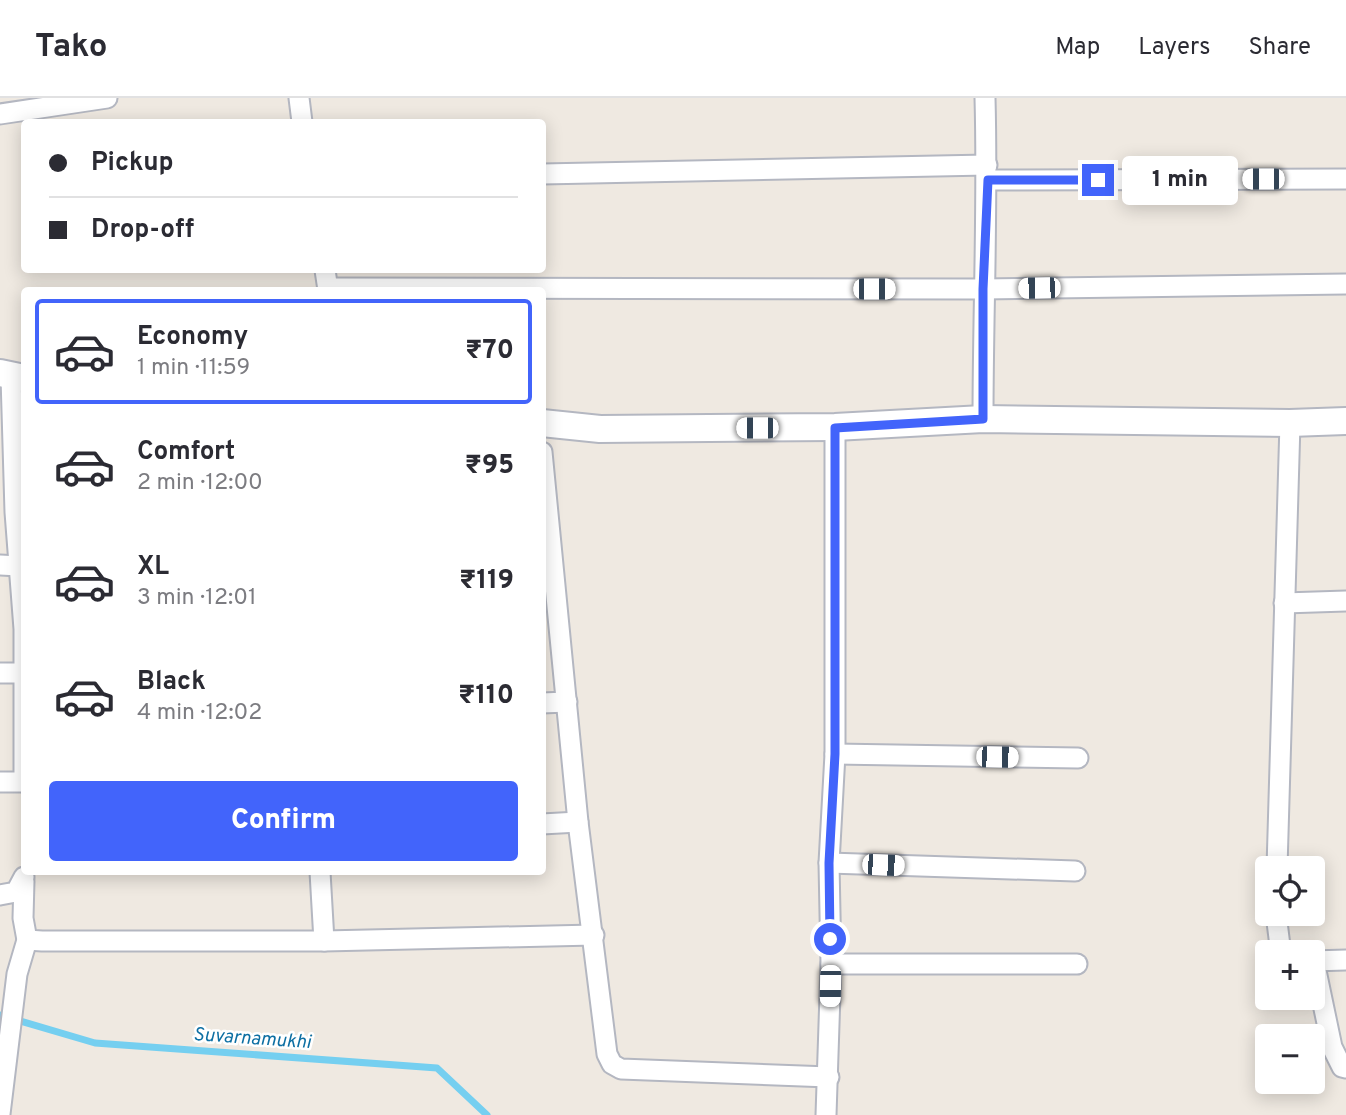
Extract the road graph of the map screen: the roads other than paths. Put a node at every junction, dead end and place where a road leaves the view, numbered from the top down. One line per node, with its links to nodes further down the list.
1 (107, 98): 4 (street)
2 (299, 98): 5 (street)
3 (985, 98): 6 (street)
4 (0, 114)
5 (302, 119)
6 (987, 172): 7 (street); 8 (street); 11 (street)
7 (546, 174)
8 (1346, 179)
9 (327, 283): 11 (street)
10 (1346, 284): 11 (street)
11 (983, 289): 13 (street)
12 (12, 376): 18 (street)
13 (983, 419): 16 (street); 17 (street)
14 (1346, 421): 16 (street)
15 (546, 423): 17 (street)
16 (1290, 423): 23 (street)
17 (835, 428): 29 (street)
18 (7, 450): 20 (street)
19 (546, 492): 27 (street)
20 (20, 512): 21 (street)
21 (10, 565): 24 (street)
22 (1346, 601): 23 (street)
23 (1284, 603): 35 (street)
24 (21, 615)
25 (0, 673): 26 (street)
26 (21, 673)
27 (567, 702): 28 (street); 33 (street)
28 (546, 704)
29 (835, 754): 30 (street); 36 (street)
30 (1078, 758)
31 (0, 782): 32 (street)
32 (21, 782)
33 (578, 822): 34 (street); 41 (street)
34 (546, 824)
35 (1277, 856)
36 (829, 863): 37 (street); 46 (street)
37 (1075, 871)
38 (320, 875): 43 (street)
39 (24, 876): 40 (street); 42 (street)
40 (0, 895)
41 (594, 935): 43 (street); 50 (street)
42 (27, 940): 43 (street); 51 (street)
43 (324, 942)
44 (1346, 960): 45 (street)
45 (1325, 961)
46 (831, 964): 47 (street); 50 (street)
47 (1077, 964)
48 (1324, 1010): 49 (street)
49 (1346, 1068)
50 (829, 1077): 52 (street)
51 (0, 1114)
52 (826, 1115)

